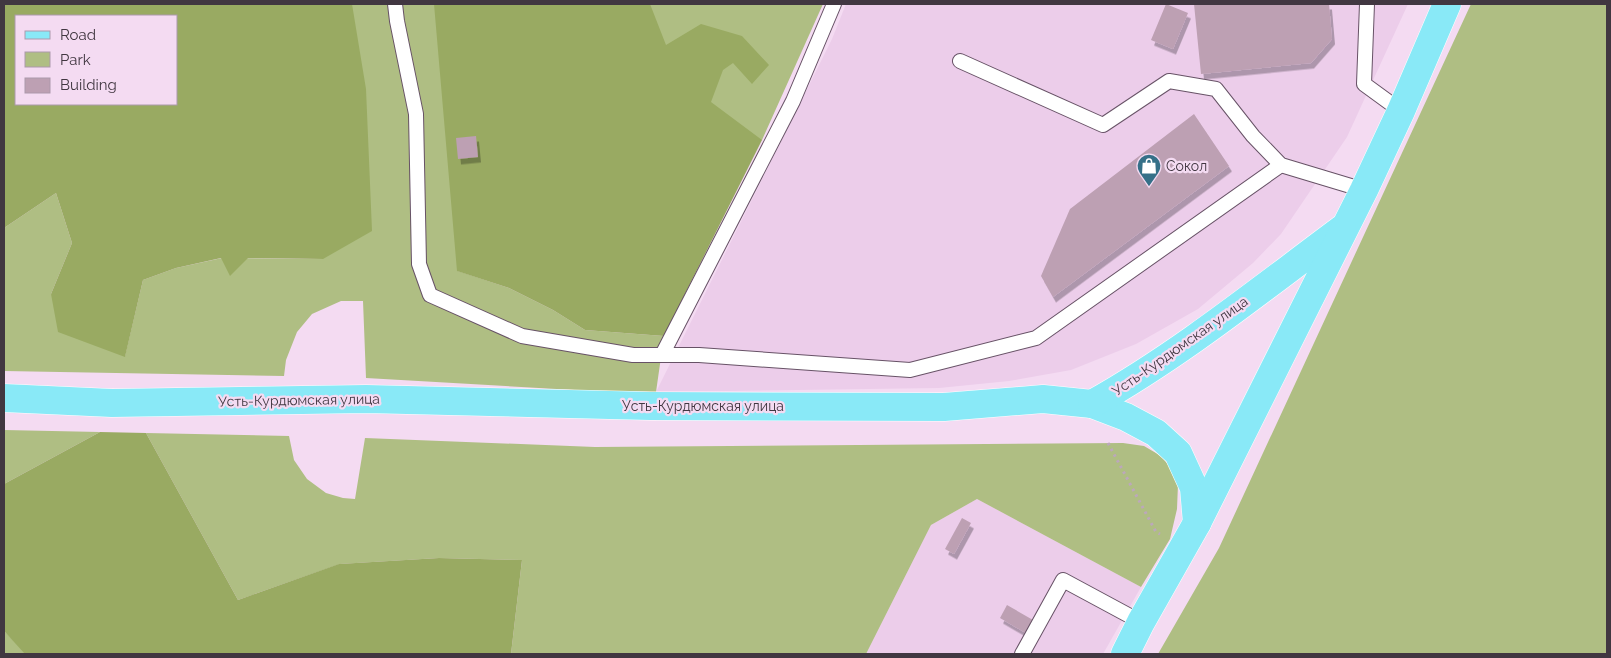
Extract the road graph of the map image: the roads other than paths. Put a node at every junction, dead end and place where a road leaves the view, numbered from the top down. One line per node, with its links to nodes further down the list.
1 (395, 4): 10 (lane)
2 (834, 4): 10 (lane)
3 (1367, 4): 6 (lane)
4 (1447, 4): 6 (main road, Усть-Курдюмская улица)
5 (960, 60): 7 (lane)
6 (1402, 111): 8 (main road, Усть-Курдюмская улица)
7 (1281, 166): 8 (lane); 10 (lane)
8 (1364, 190): 9 (main road, Усть-Курдюмская улица)
9 (1346, 226): 12 (main road, Усть-Курдюмская улица); 13 (main road, Усть-Курдюмская улица)
10 (662, 355)
11 (4, 398): 12 (main road, Усть-Курдюмская улица)
12 (1092, 404): 13 (main road)
13 (1197, 523): 14 (main road, Усть-Курдюмская улица)
14 (1141, 622): 15 (lane); 16 (main road, Усть-Курдюмская улица)
15 (1022, 654)
16 (1126, 654)

